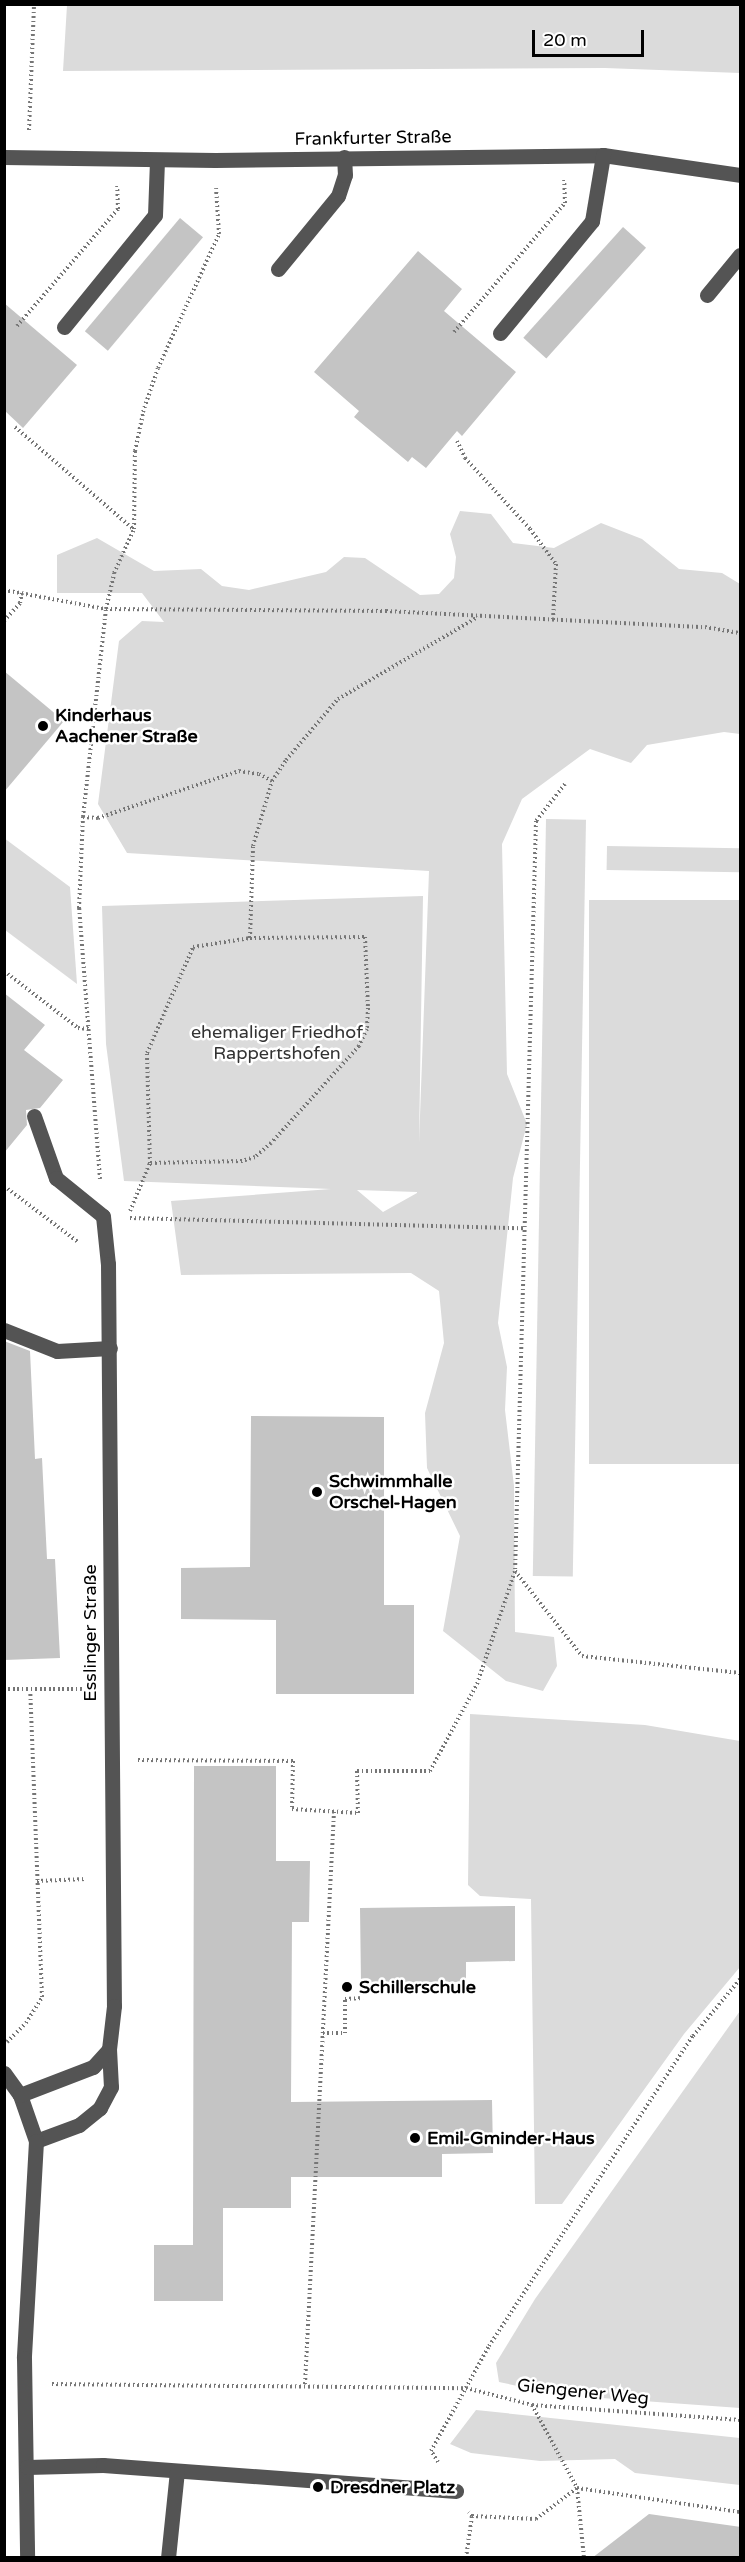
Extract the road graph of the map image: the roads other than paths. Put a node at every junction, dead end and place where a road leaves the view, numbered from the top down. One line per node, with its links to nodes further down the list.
1 (603, 155): 3 (street, Frankfurter Straße); 5 (street, Frankfurter Straße); 10 (street)
2 (4, 157): 4 (street, Frankfurter Straße)
3 (344, 157): 4 (street, Frankfurter Straße); 7 (street)
4 (157, 160): 9 (street)
5 (741, 175)
6 (741, 255): 8 (street)
7 (278, 269)
8 (707, 296)
9 (64, 327)
10 (500, 333)
11 (34, 1116): 13 (street, Esslinger Straße)
12 (4, 1330): 13 (street)
13 (110, 1348): 14 (street, Esslinger Straße)
14 (109, 2049): 16 (street); 17 (street, Esslinger Straße)
15 (4, 2073): 16 (street)
16 (20, 2096): 17 (street)
17 (36, 2141): 18 (street)
18 (27, 2467): 19 (street); 21 (street)
19 (177, 2471): 20 (street); 22 (street)
20 (456, 2491)
21 (27, 2558)
22 (168, 2558)

